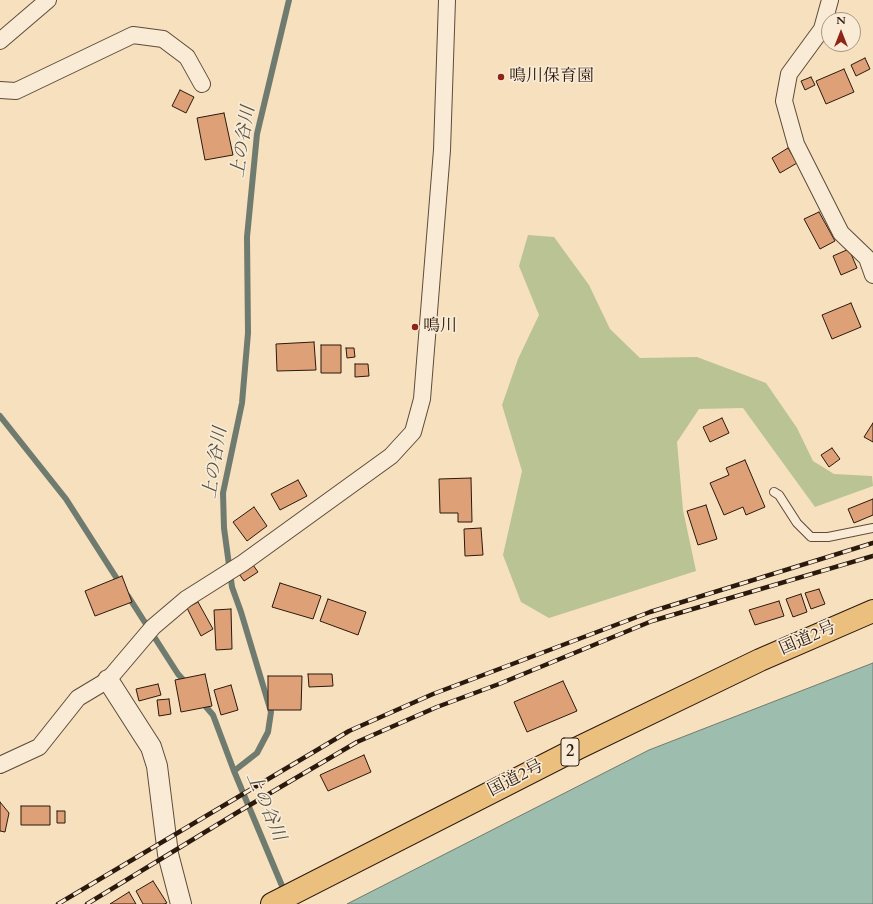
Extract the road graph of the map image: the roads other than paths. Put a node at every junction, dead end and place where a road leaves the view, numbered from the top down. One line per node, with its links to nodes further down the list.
1 (48, 0): 4 (street)
2 (447, 0): 11 (street)
3 (830, 0): 7 (street)
4 (0, 41)
5 (202, 84): 6 (street)
6 (0, 90)
7 (873, 274)
8 (774, 492): 9 (lane)
9 (873, 528)
10 (873, 612): 14 (highway, 国道2号 / 2)
11 (108, 680): 12 (street); 13 (street)
12 (0, 765)
13 (181, 904)
14 (272, 904)

